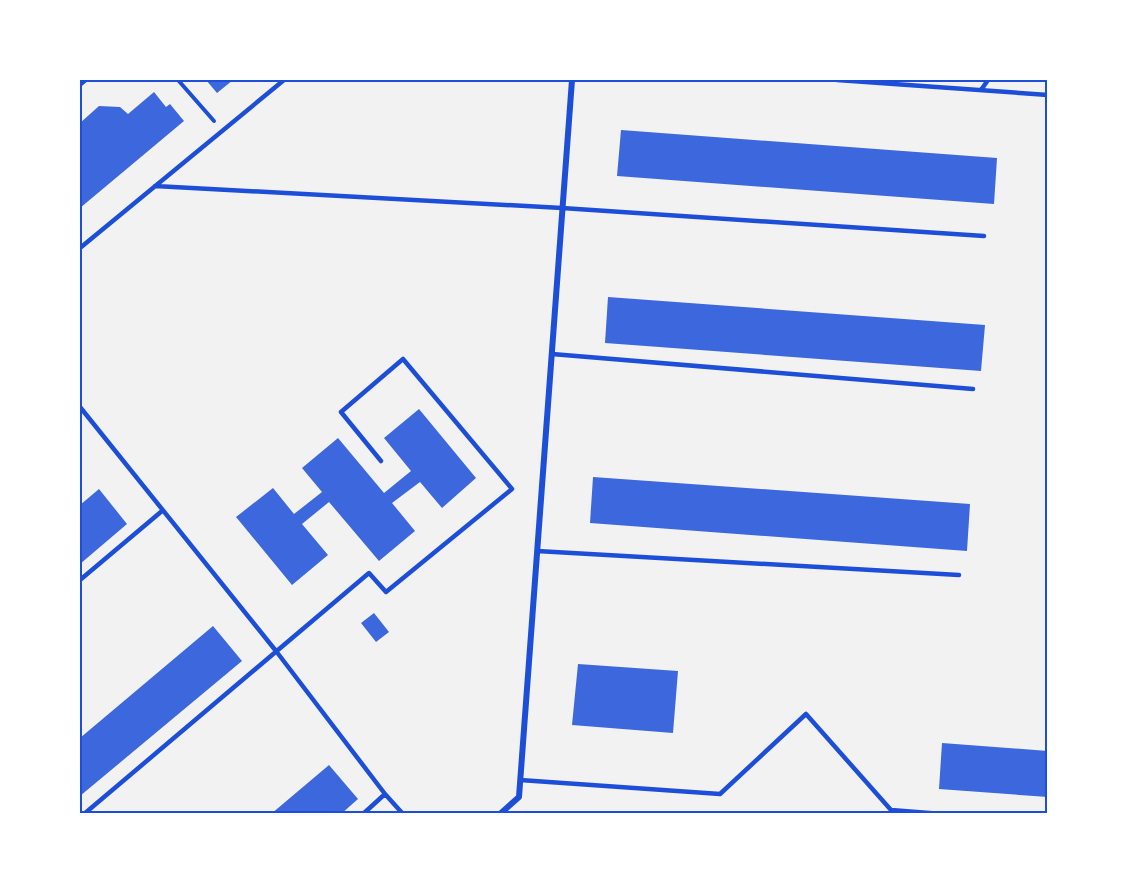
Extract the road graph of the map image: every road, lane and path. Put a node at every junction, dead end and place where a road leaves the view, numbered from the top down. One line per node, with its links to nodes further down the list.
1 (86, 80): 7 (path)
2 (178, 80): 10 (path)
3 (284, 80): 10 (lane)
4 (572, 80): 12 (street)
5 (837, 80): 8 (lane)
6 (988, 80): 8 (lane)
7 (80, 85)
8 (981, 90): 9 (lane)
9 (1047, 96)
10 (222, 131): 11 (lane)
11 (155, 186): 12 (lane); 14 (lane)
12 (562, 208): 13 (lane); 15 (street)
13 (984, 236)
14 (80, 248)
15 (552, 354): 16 (lane); 20 (street)
16 (973, 389)
17 (80, 407): 19 (lane)
18 (381, 462): 23 (lane)
19 (162, 511): 22 (lane); 23 (lane)
20 (537, 551): 21 (lane); 24 (street)
21 (959, 575)
22 (80, 580)
23 (276, 651): 25 (lane); 26 (lane)
24 (520, 780): 29 (street); 30 (lane)
25 (385, 794): 27 (lane); 28 (lane)
26 (84, 813)
27 (363, 813)
28 (403, 813)
29 (500, 813)
30 (942, 813)

